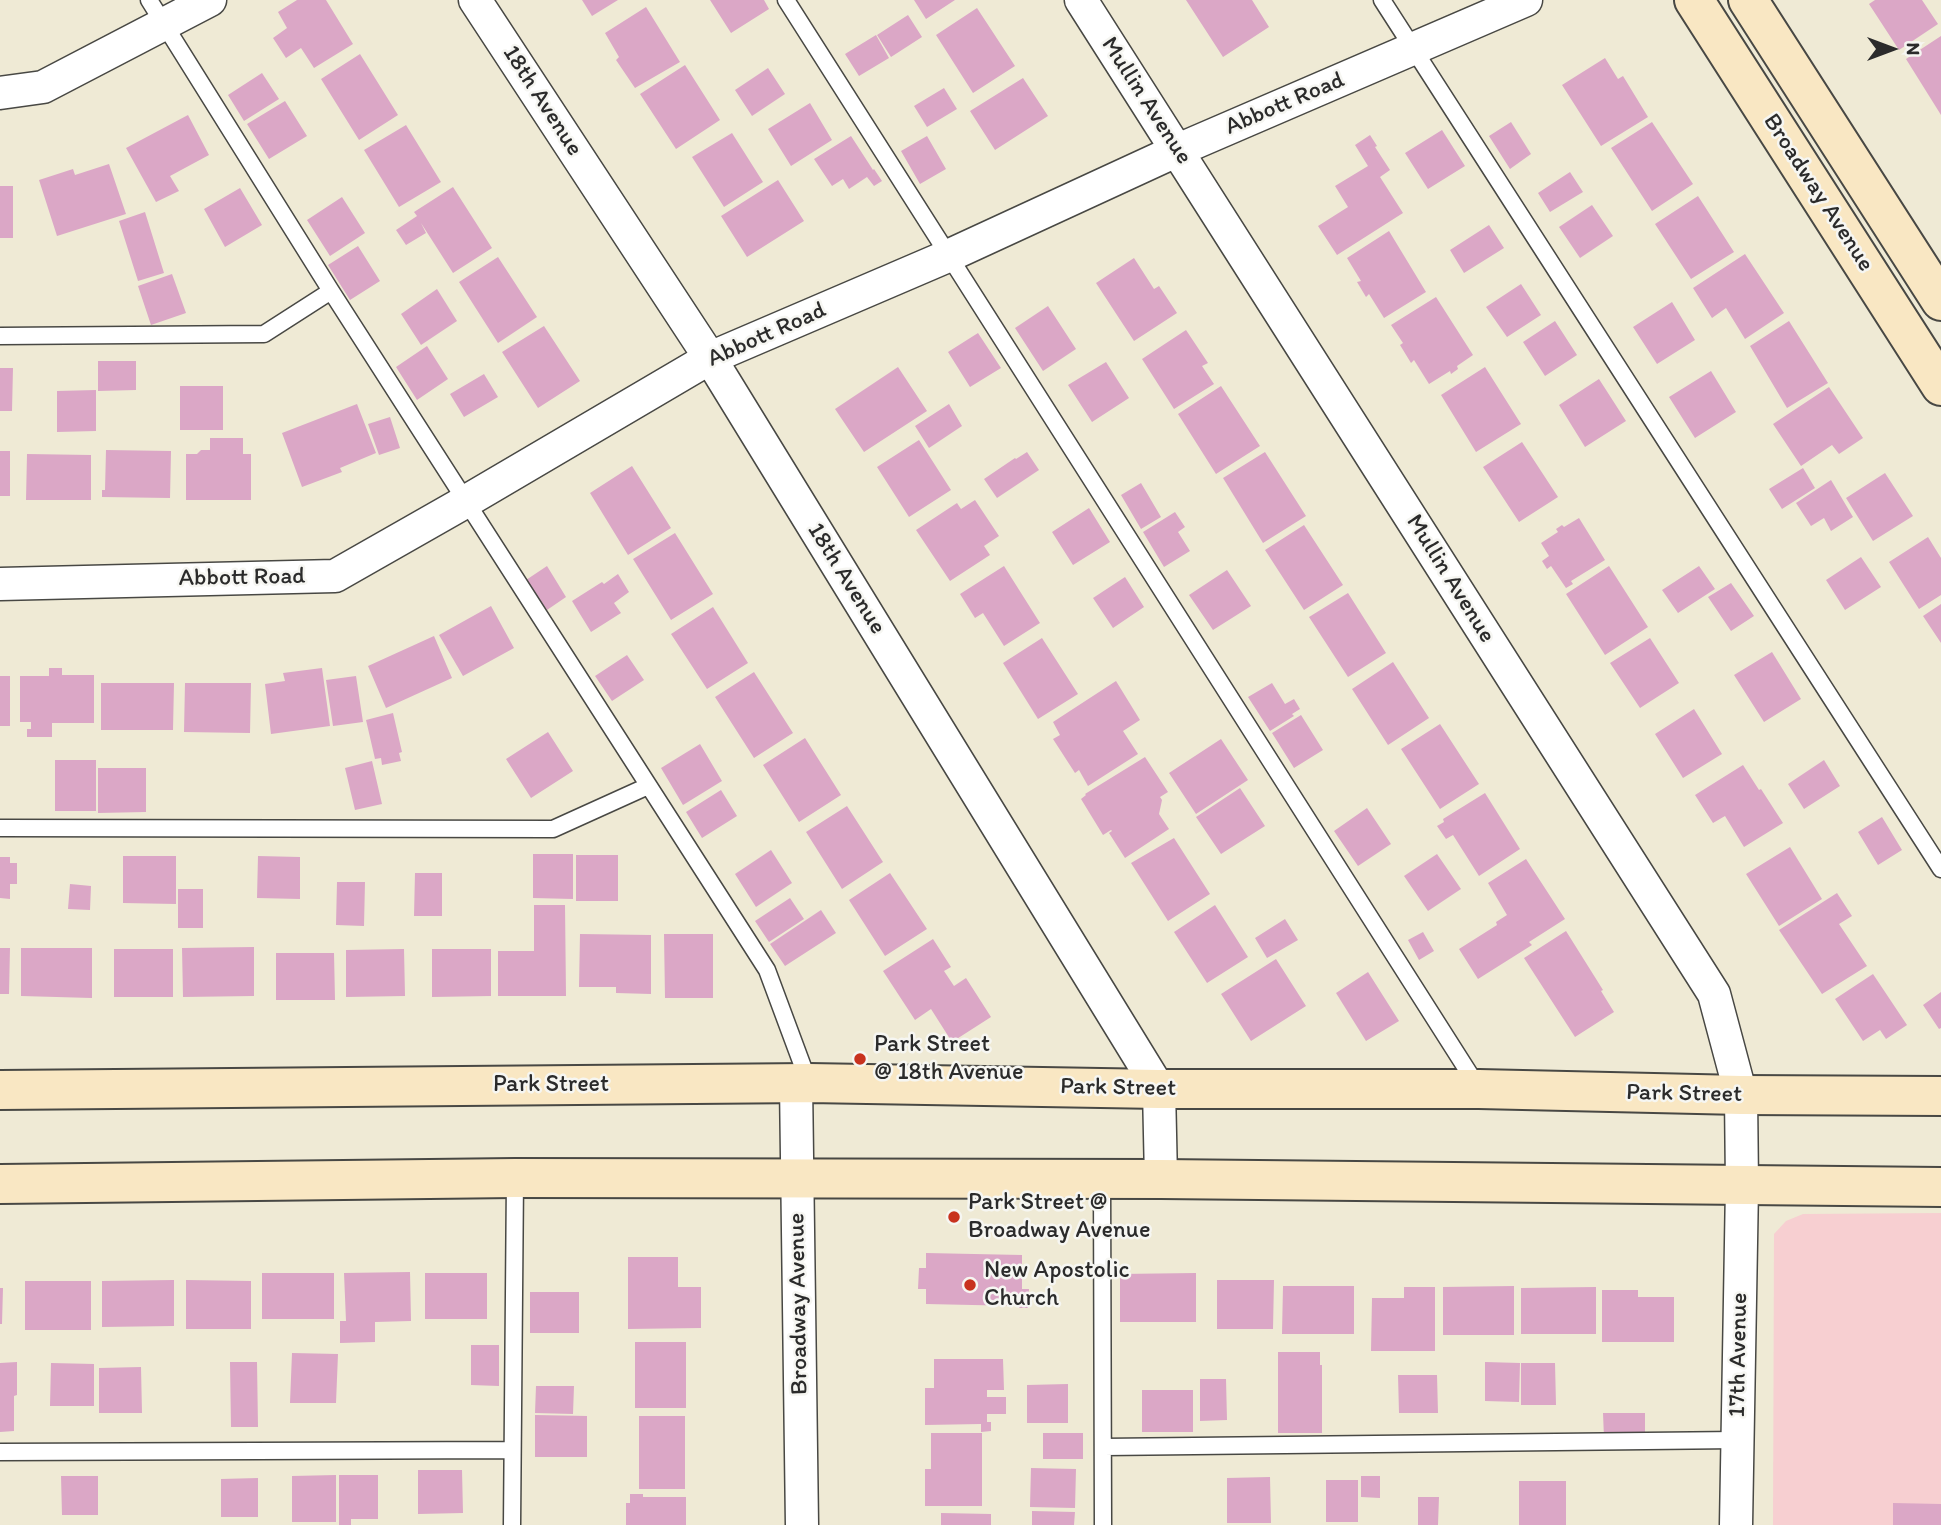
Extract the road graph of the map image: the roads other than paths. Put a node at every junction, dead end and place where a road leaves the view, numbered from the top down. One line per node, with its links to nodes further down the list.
1 (210, 0): 9 (street)
2 (475, 0): 17 (street, 18th Avenue)
3 (786, 0): 13 (lane)
4 (1081, 0): 12 (street, Mullin Avenue)
5 (1382, 0): 10 (lane)
6 (1526, 0): 10 (street, Abbott Road)
7 (1694, 0): 18 (street, Broadway Avenue)
8 (1748, 0): 15 (street, Broadway Avenue)
9 (157, 12): 11 (street); 14 (lane)
10 (1413, 49): 12 (street, Abbott Road); 23 (lane)
11 (0, 93)
12 (1178, 150): 13 (street, Abbott Road); 28 (street, Mullin Avenue)
13 (948, 256): 17 (street, Abbott Road); 26 (lane)
14 (331, 291): 16 (lane); 19 (lane)
15 (1941, 301)
16 (0, 336)
17 (710, 358): 19 (street, Abbott Road); 25 (street, 18th Avenue)
18 (1935, 365)
19 (465, 502): 20 (street, Abbott Road); 21 (lane)
20 (0, 584)
21 (648, 786): 22 (lane); 24 (lane)
22 (0, 828)
23 (1941, 869)
24 (802, 1083): 25 (street, Park Street); 27 (street, Park Street); 31 (street, Broadway Avenue)
25 (1158, 1089): 26 (street, Park Street); 33 (street, 18th Avenue)
26 (1479, 1089): 28 (street, Park Street)
27 (0, 1090)
28 (1741, 1095): 29 (street, Park Street); 35 (street, Mullin Avenue)
29 (1941, 1096)
30 (515, 1178): 31 (street); 34 (street); 39 (lane)
31 (797, 1179): 32 (street); 42 (street, Broadway Avenue)
32 (1102, 1179): 33 (street); 38 (lane)
33 (1161, 1179): 35 (street)
34 (0, 1184)
35 (1742, 1186): 36 (street); 37 (street, 17th Avenue)
36 (1941, 1187)
37 (1737, 1440): 38 (lane); 44 (street, 17th Avenue)
38 (1104, 1447): 43 (lane)
39 (511, 1451): 40 (lane); 41 (lane)
40 (0, 1452)
41 (512, 1525)
42 (802, 1525)
43 (1103, 1525)
44 (1735, 1525)

